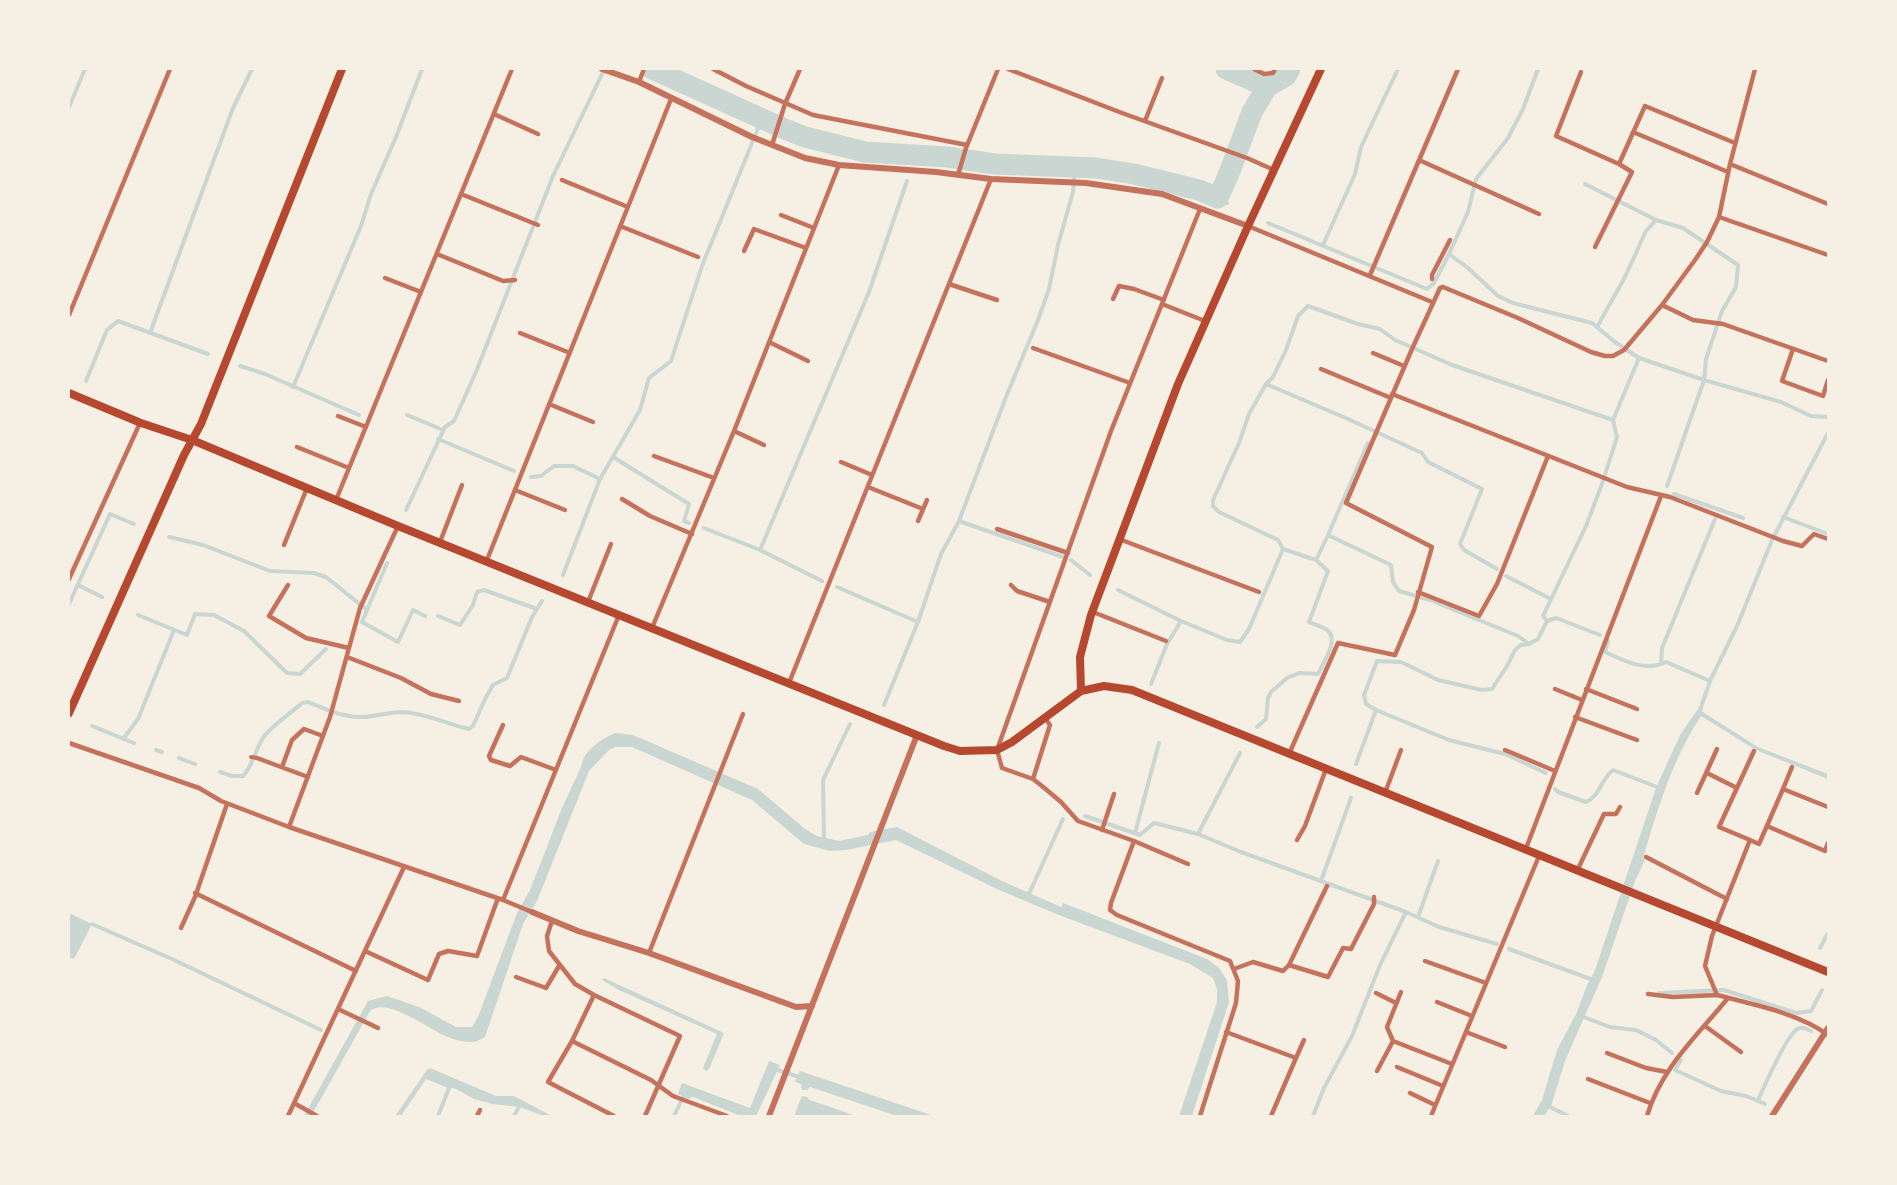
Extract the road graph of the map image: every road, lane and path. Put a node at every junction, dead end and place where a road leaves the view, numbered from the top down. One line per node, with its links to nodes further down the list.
1 (170, 69): 65 (street)
2 (342, 69): 87 (main road)
3 (512, 69): 20 (street)
4 (644, 69): 17 (street)
5 (713, 69): 19 (street)
6 (800, 69): 19 (street)
7 (998, 69): 26 (street)
8 (1008, 69): 21 (street)
9 (1254, 69): 10 (street)
10 (1275, 69)
11 (1320, 69): 31 (main road)
12 (1755, 69): 25 (street)
13 (604, 70): 17 (street)
14 (1456, 70): 27 (street)
15 (1581, 72): 28 (street)
16 (1162, 78): 21 (street)
17 (640, 80): 18 (street)
18 (671, 99): 24 (street); 38 (street)
19 (784, 106): 24 (street); 26 (street)
20 (494, 114): 23 (street); 36 (street)
21 (1145, 122): 31 (street)
22 (1633, 132): 25 (street); 28 (street); 32 (street)
23 (538, 134)
24 (772, 142): 30 (street)
25 (1735, 143): 29 (street)
26 (967, 147): 33 (street)
27 (1419, 160): 40 (street); 54 (street)
28 (1619, 164): 48 (street)
29 (1730, 164): 32 (street); 37 (street)
30 (839, 165): 33 (street); 46 (street)
31 (1274, 170): 45 (main road)
32 (1728, 172): 42 (street)
33 (959, 174): 34 (street)
34 (991, 179): 39 (street); 58 (street)
35 (562, 180): 38 (street)
36 (461, 194): 43 (street); 51 (street)
37 (1828, 204)
38 (628, 207): 44 (street)
39 (1200, 209): 45 (street); 62 (street)
40 (1539, 214)
41 (781, 215): 46 (street)
42 (1719, 217): 52 (street); 64 (street)
43 (538, 225)
44 (620, 226): 53 (street); 71 (street)
45 (1248, 226): 54 (street); 66 (main road)
46 (814, 228): 49 (street)
47 (1450, 240): 56 (street)
48 (1595, 247)
49 (806, 248): 50 (street); 68 (street)
50 (744, 251)
51 (437, 254): 57 (street); 59 (street)
52 (1828, 255)
53 (698, 257)
54 (1371, 273): 63 (street)
55 (385, 278): 59 (street)
56 (1432, 279)
57 (512, 280)
58 (949, 284): 61 (street); 94 (street)
59 (421, 292): 85 (street)
60 (1113, 299): 62 (street)
61 (997, 300)
62 (1163, 302): 66 (street); 78 (street)
63 (1432, 302): 64 (street); 75 (street)
64 (1662, 305): 70 (street)
65 (69, 315)
66 (1203, 320): 110 (main road)
67 (520, 333): 71 (street)
68 (769, 342): 73 (street); 86 (street)
69 (1033, 348): 78 (street)
70 (1793, 349): 74 (street); 77 (street)
71 (570, 352): 81 (street)
72 (1373, 353): 75 (street)
73 (808, 361)
74 (1828, 361)
75 (1404, 366): 80 (street)
76 (1322, 369): 80 (street)
77 (1828, 380)
78 (1130, 383): 115 (street)
79 (69, 393): 84 (main road)
80 (1391, 396): 91 (street); 121 (street)
81 (549, 404): 83 (street); 99 (street)
82 (338, 416): 85 (street)
83 (593, 422)
84 (141, 423): 87 (main road); 117 (street)
85 (366, 427): 93 (street)
86 (734, 431): 88 (street); 95 (street)
87 (192, 440): 98 (main road); 134 (main road)
88 (764, 445)
89 (297, 447): 93 (street)
90 (654, 456): 95 (street)
91 (1548, 456): 100 (street); 121 (street)
92 (841, 462): 94 (street)
93 (349, 468): 102 (street)
94 (872, 475): 97 (street)
95 (714, 478): 109 (street)
96 (462, 485): 112 (street)
97 (868, 487): 104 (street); 130 (street)
98 (307, 488): 102 (main road); 114 (street)
99 (515, 490): 105 (street); 116 (street)
100 (1661, 496): 111 (street); 132 (street)
101 (622, 499): 109 (street)
102 (336, 500): 107 (main road)
103 (927, 500): 104 (street)
104 (923, 509): 106 (street)
105 (565, 510)
106 (918, 521)
107 (398, 526): 112 (main road); 128 (street)
108 (997, 529): 115 (street)
109 (692, 534): 126 (street)
110 (1119, 538): 120 (street); 124 (main road)
111 (1828, 539)
112 (440, 542): 116 (main road)
113 (611, 544): 122 (street)
114 (284, 546)
115 (1068, 553): 123 (street)
116 (487, 560): 122 (main road)
117 (69, 579)
118 (288, 585): 128 (street)
119 (1011, 585): 123 (street)
120 (1259, 592)
121 (1418, 592): 152 (street)
122 (588, 602): 125 (main road)
123 (1050, 602): 148 (street)
124 (1093, 612): 127 (street); 133 (main road)
125 (619, 615): 126 (main road); 158 (street)
126 (652, 628): 130 (main road)
127 (1166, 641)
128 (349, 648): 129 (street)
129 (347, 657): 136 (street); 144 (street)
130 (789, 683): 143 (main road)
131 (1555, 689): 135 (street)
132 (1586, 689): 135 (street); 137 (street)
133 (1081, 691): 141 (main road); 152 (main road)
134 (72, 700): 138 (main road)
135 (1582, 700): 140 (street)
136 (459, 701)
137 (1637, 709)
138 (69, 713)
139 (743, 714): 194 (street)
140 (1575, 717): 145 (street); 159 (street)
141 (1045, 718): 148 (main road); 162 (street)
142 (503, 725): 158 (street)
143 (917, 735): 148 (main road); 211 (street)
144 (323, 736): 155 (street); 161 (street)
145 (1637, 740)
146 (69, 743): 168 (street)
147 (1717, 749): 160 (street)
148 (997, 750): 162 (street)
149 (1401, 750): 165 (street)
150 (1505, 750): 159 (street)
151 (1754, 751): 163 (street)
152 (1289, 753): 157 (main road)
153 (251, 757): 154 (street)
154 (257, 758): 155 (street)
155 (282, 767): 161 (street)
156 (1792, 767): 164 (street)
157 (1326, 769): 165 (main road); 174 (street)
158 (556, 770): 187 (street)
159 (1555, 771): 178 (street)
160 (1707, 773): 163 (street); 166 (street)
161 (308, 777): 173 (street)
162 (1033, 779): 171 (street)
163 (1737, 788): 175 (street)
164 (1783, 789): 170 (street); 172 (street)
165 (1385, 793): 178 (main road)
166 (1697, 793)
167 (1114, 794): 171 (street)
168 (227, 804): 173 (street); 185 (street)
169 (1620, 807): 183 (street)
170 (1828, 807)
171 (1103, 825): 176 (street)
172 (1767, 826): 175 (street); 177 (street)
173 (289, 827): 182 (street)
174 (1297, 840)
175 (1750, 840): 188 (street)
176 (1134, 841): 181 (street); 198 (street)
177 (1828, 843)
178 (1525, 851): 179 (main road)
179 (1539, 856): 183 (main road); 202 (street)
180 (1646, 857): 188 (street)
181 (1188, 864)
182 (404, 867): 187 (street); 193 (street)
183 (1576, 871): 191 (main road)
184 (1327, 886): 196 (street)
185 (195, 893): 192 (street); 199 (street)
186 (1374, 897): 196 (street)
187 (500, 899): 189 (street); 193 (street)
188 (1727, 899): 191 (street)
189 (532, 912): 190 (street)
190 (552, 921): 194 (street); 197 (street)
191 (1716, 926): 200 (main road); 204 (street)
192 (181, 928)
193 (365, 951): 199 (street)
194 (649, 953): 211 (street)
195 (1425, 961): 202 (street)
196 (1289, 965): 198 (street)
197 (560, 966): 201 (street); 207 (street)
198 (1234, 969): 216 (street)
199 (356, 971): 212 (street)
200 (1828, 972)
201 (516, 977)
202 (1486, 983): 213 (street)
203 (1401, 992): 209 (street)
204 (1715, 992): 206 (street); 208 (street)
205 (1376, 993): 209 (street)
206 (1648, 994)
207 (594, 995): 220 (street); 231 (street)
208 (1728, 998): 214 (street); 218 (street)
209 (1396, 1002): 221 (street)
210 (1437, 1002): 213 (street)
211 (812, 1006): 244 (street)
212 (338, 1009): 215 (street); 234 (street)
213 (1472, 1016): 217 (street)
214 (1705, 1026): 223 (street); 229 (street)
215 (378, 1028)
216 (1226, 1032): 225 (street); 245 (street)
217 (1466, 1032): 222 (street); 226 (street)
218 (1827, 1032): 249 (street)
219 (1304, 1040): 225 (street)
220 (572, 1041): 231 (street); 241 (street)
221 (1393, 1041): 226 (street); 228 (street)
222 (1505, 1047)
223 (1741, 1052)
224 (1606, 1053): 229 (street)
225 (1296, 1058): 246 (street)
226 (1452, 1064): 232 (street)
227 (1397, 1067): 232 (street)
228 (1377, 1071)
229 (1667, 1072): 235 (street)
230 (1588, 1079): 235 (street)
231 (659, 1086): 242 (street); 243 (street)
232 (1443, 1086): 236 (street)
233 (1410, 1094): 236 (street)
234 (294, 1103): 238 (street); 239 (street)
235 (1650, 1103): 248 (street)
236 (1435, 1105): 247 (street)
237 (480, 1110): 240 (street)
238 (315, 1115)
239 (288, 1116)
240 (477, 1116)
241 (614, 1116)
242 (645, 1116)
243 (727, 1116)
244 (769, 1116)
245 (1200, 1116)
246 (1271, 1116)
247 (1431, 1116)
248 (1647, 1116)
249 (1772, 1116)

